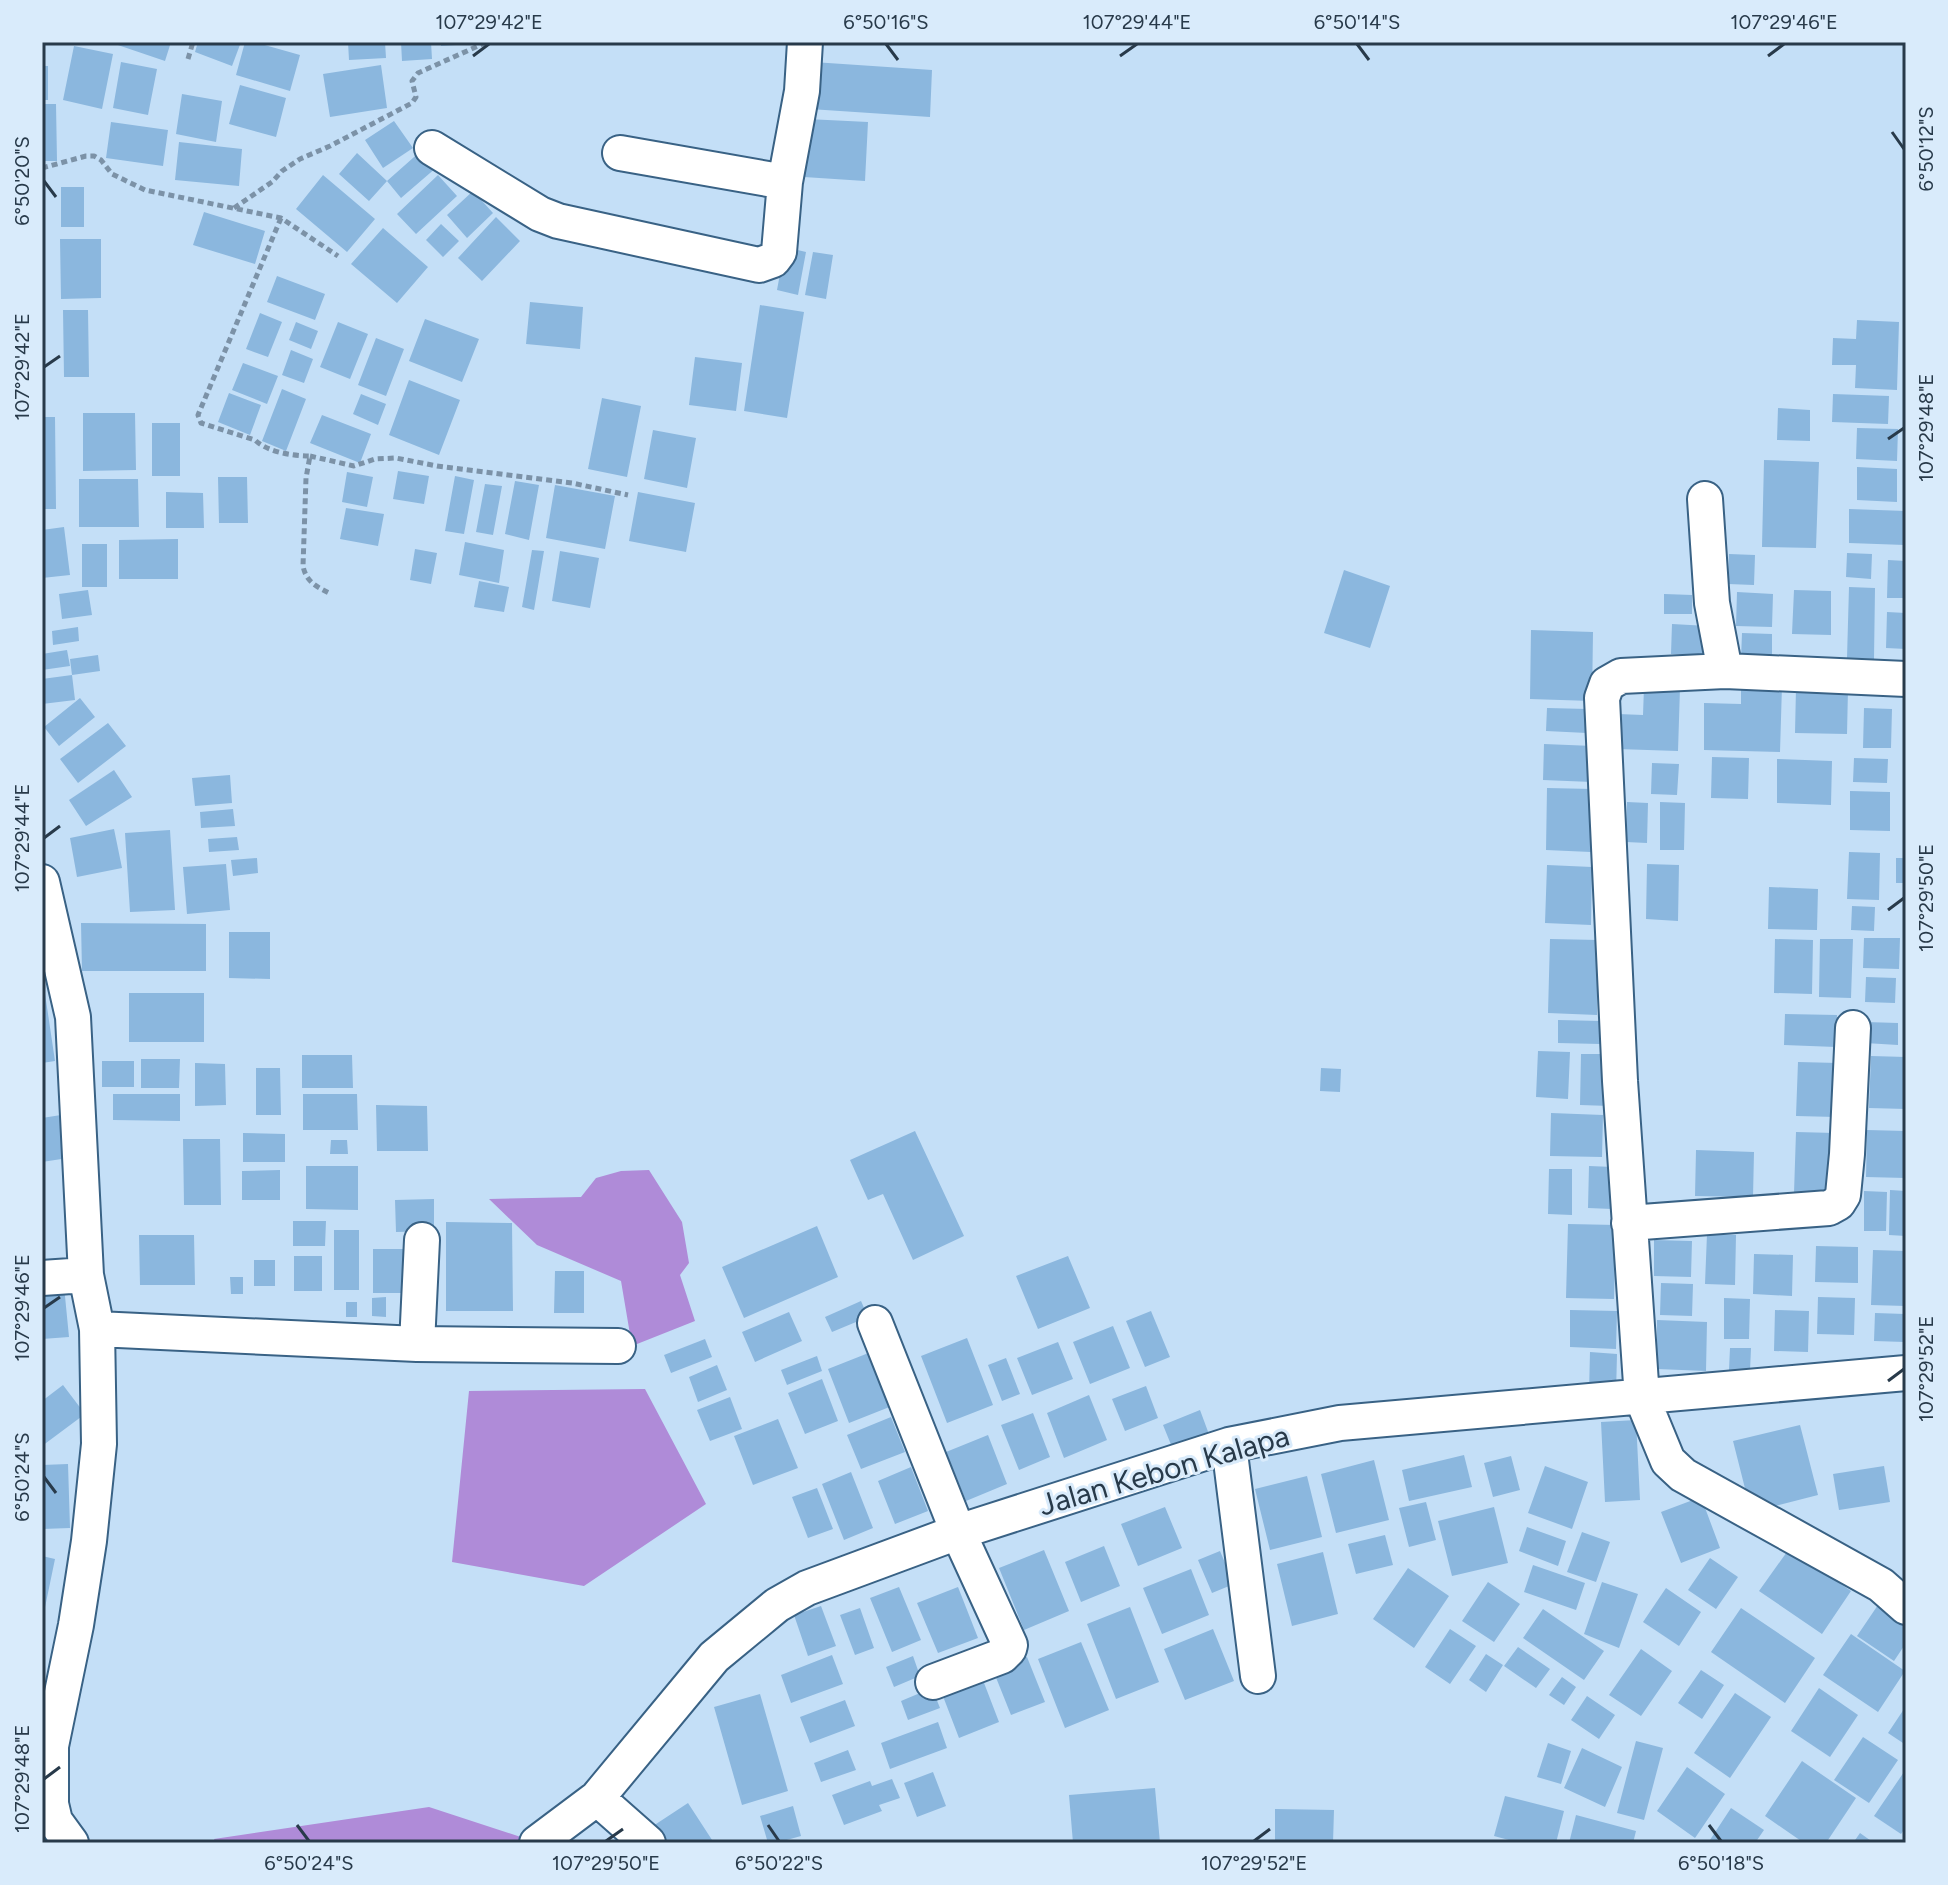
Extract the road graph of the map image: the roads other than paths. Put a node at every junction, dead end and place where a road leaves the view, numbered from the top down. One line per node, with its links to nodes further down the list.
1 (805, 42): 4 (street)
2 (432, 148): 4 (street)
3 (620, 153): 4 (street)
4 (785, 182)
5 (1705, 499): 6 (street)
6 (1725, 671): 7 (street); 10 (street)
7 (1906, 679)
8 (43, 892): 12 (street)
9 (1853, 1028): 10 (street)
10 (1629, 1223): 19 (street)
11 (422, 1240): 16 (street)
12 (86, 1275): 13 (street); 15 (street)
13 (42, 1278)
14 (875, 1323): 21 (street)
15 (97, 1329): 16 (street); 26 (street)
16 (417, 1344): 17 (street)
17 (618, 1346)
18 (1906, 1373): 19 (street, Jalan Kebon Kalapa)
19 (1642, 1398): 20 (street, Jalan Kebon Kalapa); 22 (street)
20 (1229, 1445): 21 (street, Jalan Kebon Kalapa); 23 (street)
21 (958, 1532): 24 (street); 25 (street, Jalan Kebon Kalapa)
22 (1906, 1607)
23 (1258, 1676)
24 (933, 1682)
25 (597, 1798): 27 (street, Jalan Kebon Kalapa); 28 (street)
26 (71, 1843)
27 (537, 1843)
28 (648, 1843)

